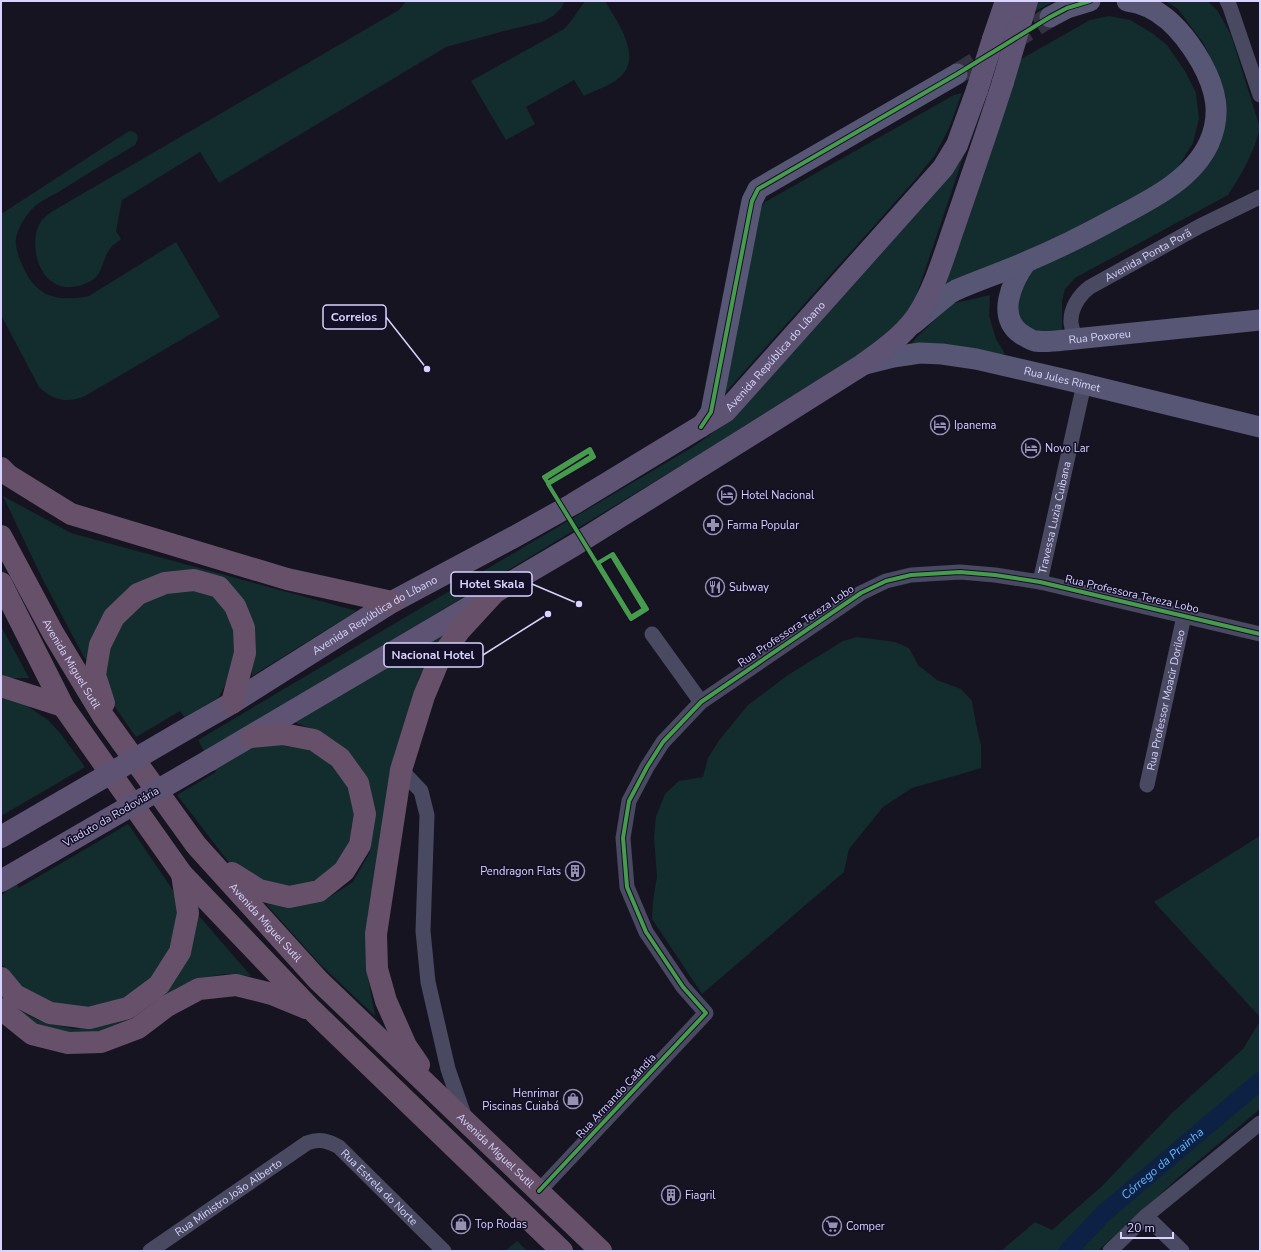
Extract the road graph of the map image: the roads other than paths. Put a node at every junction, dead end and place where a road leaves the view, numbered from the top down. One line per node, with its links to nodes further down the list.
1 (1006, 1): 16 (main road, Avenida República do Líbano, bridge)
2 (1027, 1): 12 (main road, bridge)
3 (1090, 1): 6 (street)
4 (1127, 1): 10 (street)
5 (1226, 1): 8 (street)
6 (1050, 17)
7 (958, 74): 16 (street)
8 (1260, 95)
9 (1260, 197): 13 (street, Avenida Ponta Porã)
10 (1026, 262): 12 (street); 13 (street, Rua Poxoreu)
11 (1260, 320): 13 (street, Rua Poxoreu)
12 (906, 329): 14 (main road)
13 (1075, 339)
14 (862, 365): 15 (street, Rua Jules Rimet); 22 (main road)
15 (1084, 384): 17 (street, Rua Jules Rimet); 20 (street, Travessa Luzia Cuibana)
16 (701, 427): 23 (main road, Avenida República do Líbano)
17 (1260, 427)
18 (1, 468): 23 (highway)
19 (1, 536): 31 (highway, Avenida Miguel Sutil)
20 (1040, 582): 24 (street, Rua Professora Tereza Lobo); 28 (street, Rua Professora Tereza Lobo)
21 (1, 583): 30 (highway)
22 (495, 592): 32 (main road); 33 (highway)
23 (392, 602): 29 (main road, Avenida República do Líbano)
24 (1184, 616): 26 (street, Rua Professora Tereza Lobo); 34 (street, Rua Professor Moacir Dorileo)
25 (652, 634): 28 (street)
26 (1260, 634)
27 (1, 686): 30 (highway)
28 (701, 702): 42 (street, Rua Professora Tereza Lobo)
29 (232, 703): 31 (highway); 35 (main road, Avenida República do Líbano, bridge)
30 (63, 706): 37 (highway)
31 (114, 732): 36 (highway, Avenida Miguel Sutil)
32 (251, 737): 36 (highway); 38 (main road, Viaduto da Rodoviária, bridge)
33 (402, 770): 43 (highway); 44 (street)
34 (1147, 785)
35 (1, 837)
36 (209, 859): 43 (highway, Avenida Miguel Sutil)
37 (182, 874): 39 (highway); 41 (highway)
38 (6, 878)
39 (1, 978)
40 (1, 1009): 41 (highway)
41 (312, 1010): 51 (highway)
42 (706, 1014): 47 (street, Rua Armando Caândia)
43 (442, 1100): 44 (highway, Avenida Miguel Sutil)
44 (467, 1123): 47 (highway, Avenida Miguel Sutil)
45 (1260, 1123): 48 (street)
46 (307, 1143): 49 (street, Rua Ministro João Alberto); 50 (street, Rua Estrela do Norte)
47 (539, 1191): 52 (highway, Avenida Miguel Sutil)
48 (1146, 1216): 53 (street); 54 (street)
49 (150, 1251)
50 (444, 1251)
51 (562, 1251)
52 (601, 1251)
53 (1110, 1251)
54 (1182, 1251)

